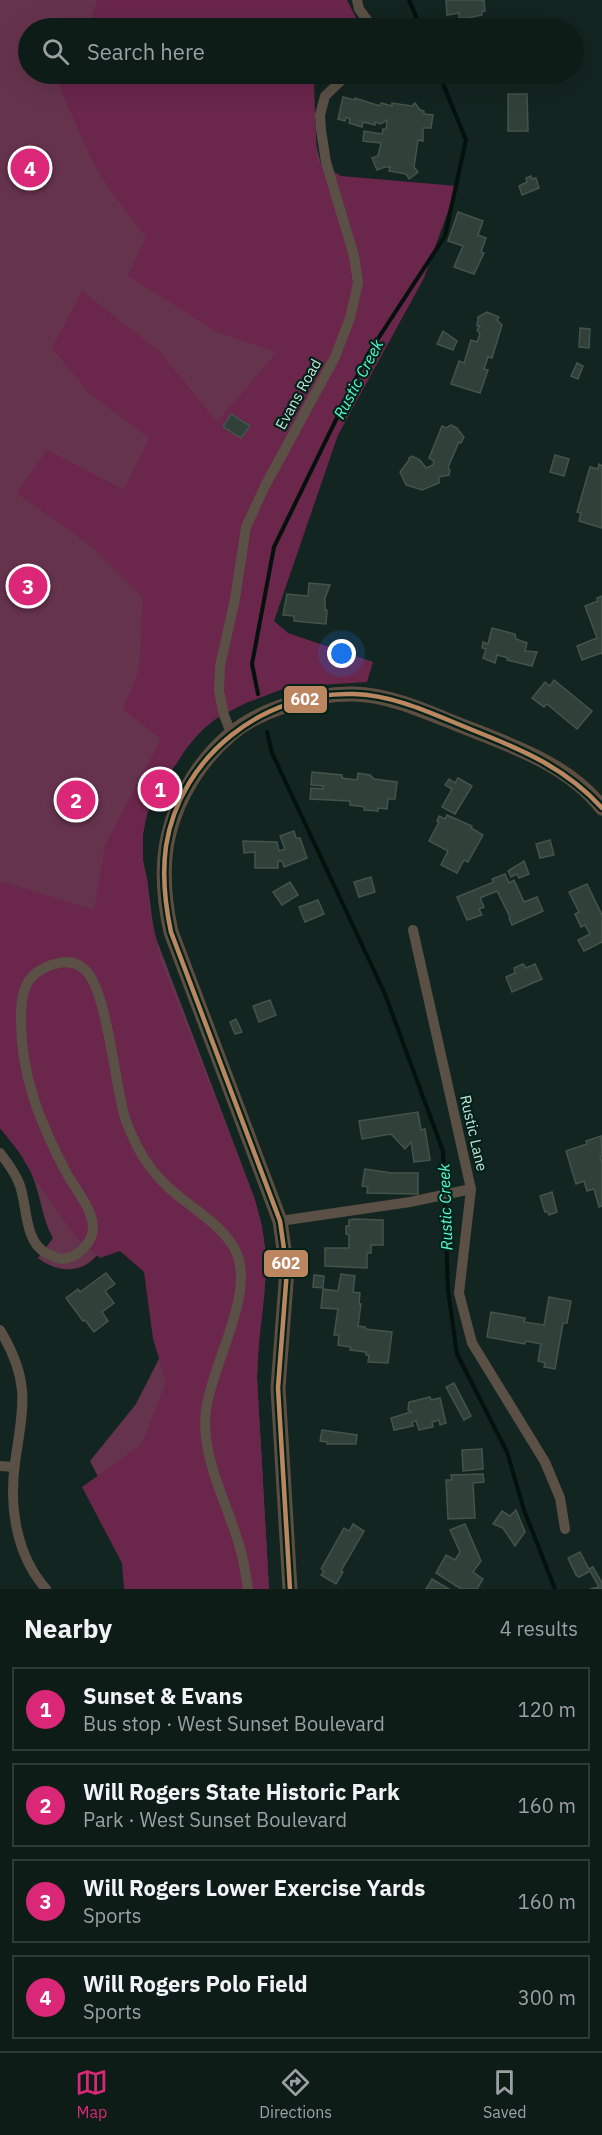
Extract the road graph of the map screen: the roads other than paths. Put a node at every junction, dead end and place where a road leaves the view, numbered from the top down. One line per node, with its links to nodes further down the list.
1 (357, 0): 2 (street)
2 (366, 18)
3 (338, 84): 4 (street, Evans Road)
4 (231, 733): 5 (main road); 9 (main road)
5 (602, 808)
6 (413, 930): 8 (street, Rustic Lane)
7 (0, 1153): 15 (street)
8 (471, 1189): 9 (street, Rustic Lane); 13 (street)
9 (280, 1221): 16 (main road)
10 (0, 1330): 12 (street)
11 (0, 1466): 12 (street)
12 (14, 1467): 14 (street)
13 (565, 1529)
14 (46, 1589)
15 (248, 1589)
16 (290, 1589)

